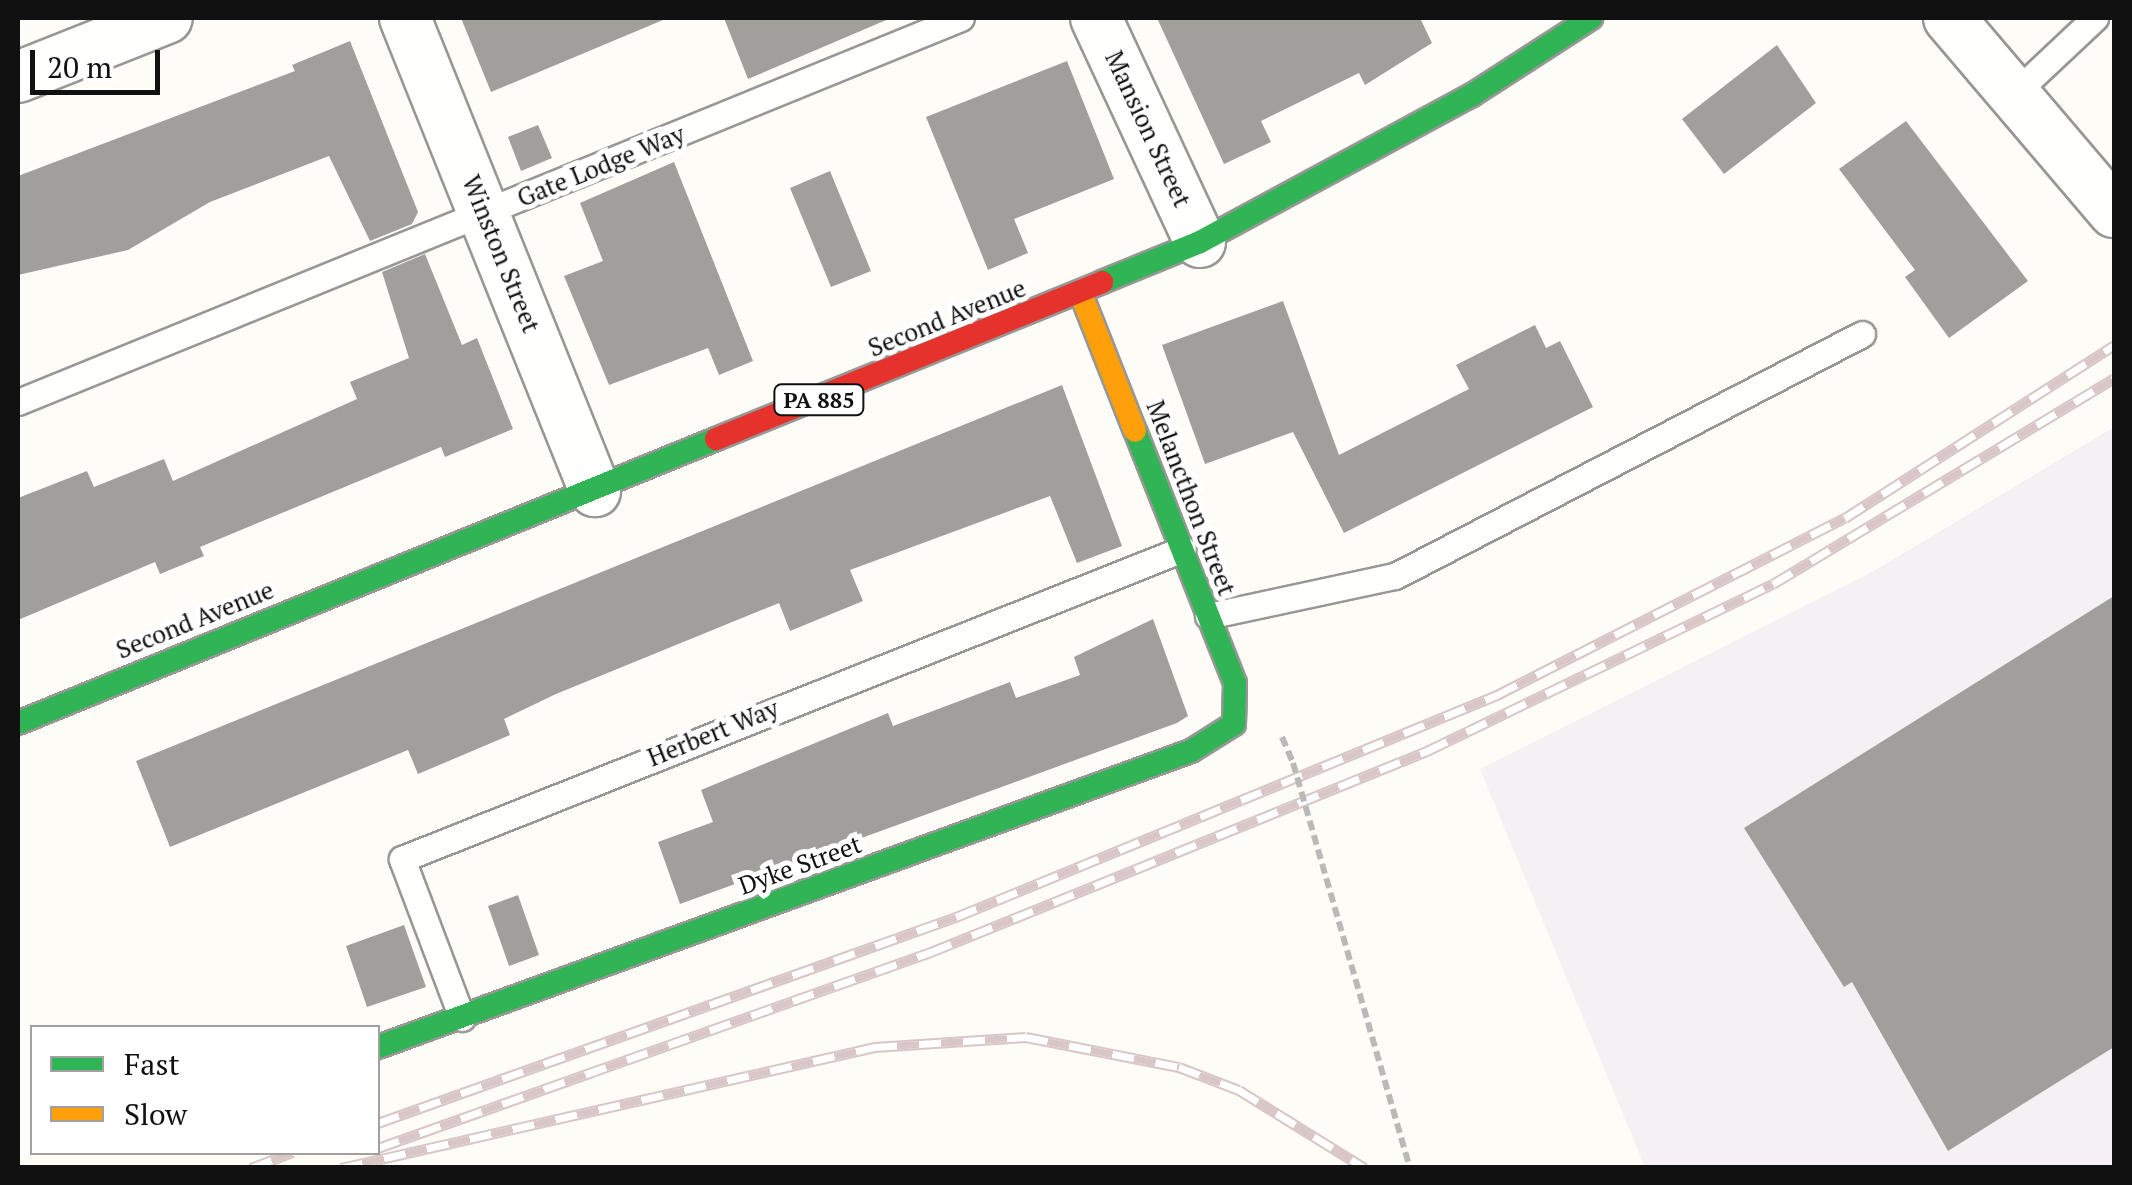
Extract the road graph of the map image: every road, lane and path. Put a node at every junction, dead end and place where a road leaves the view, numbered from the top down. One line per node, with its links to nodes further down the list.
1 (167, 18): 8 (street)
2 (405, 18): 11 (street, Winston Street)
3 (962, 18): 11 (lane, Gate Lodge Way)
4 (1096, 18): 12 (street, Mansion Street)
5 (1591, 18): 12 (main road, Second Avenue / PA 885)
6 (1949, 18): 9 (street)
7 (2095, 18): 9 (lane)
8 (18, 77)
9 (2016, 93): 10 (street)
10 (2114, 212)
11 (486, 214): 15 (lane, Gate Lodge Way); 16 (street, Winston Street)
12 (1200, 242): 13 (main road, Second Avenue / PA 885)
13 (1082, 294): 16 (main road, Second Avenue / PA 885); 17 (main road, Melancthon Street)
14 (1862, 334): 18 (lane)
15 (18, 402)
16 (595, 491): 19 (main road, Second Avenue / PA 885)
17 (1182, 549): 18 (main road, Melancthon Street); 22 (lane, Herbert Way)
18 (1208, 616): 20 (main road, Melancthon Street)
19 (18, 722)
20 (1234, 724): 22 (main road, Dyke Street)
21 (1293, 763): 24 (path, bridge)
22 (462, 1018): 23 (main road, Dyke Street)
23 (380, 1046)
24 (1410, 1168)

